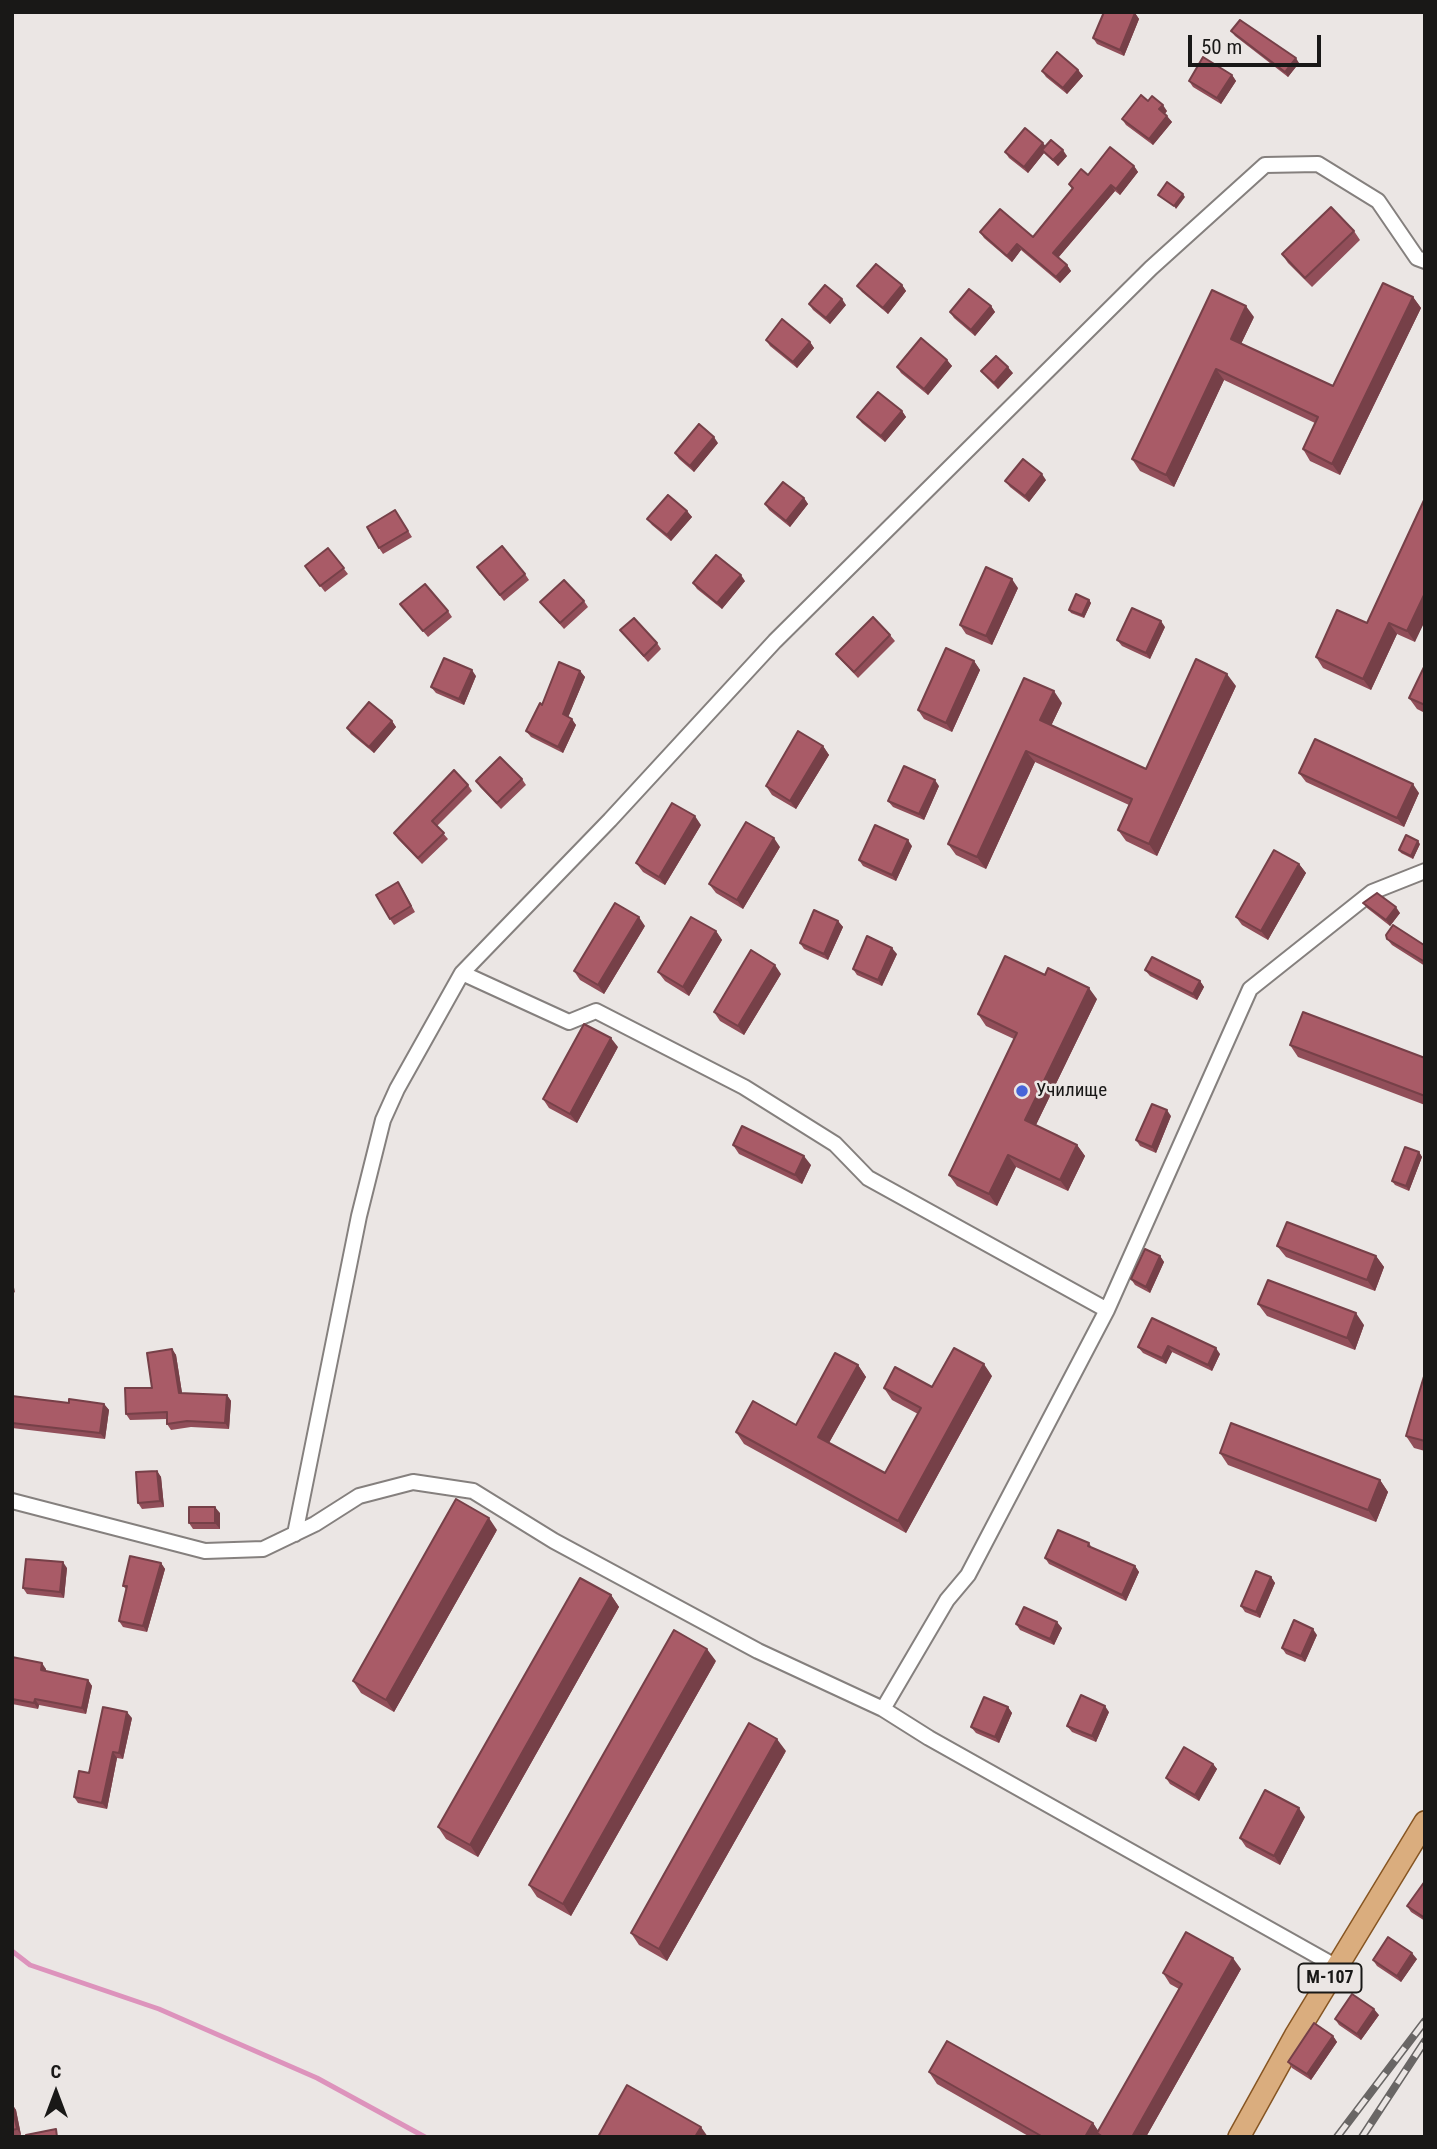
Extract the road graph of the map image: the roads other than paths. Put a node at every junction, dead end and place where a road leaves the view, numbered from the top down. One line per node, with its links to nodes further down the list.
1 (1425, 261): 3 (street)
2 (1425, 871): 4 (street)
3 (462, 973): 4 (street); 6 (street)
4 (1107, 1310): 7 (street)
5 (12, 1501): 6 (street)
6 (295, 1534): 7 (street)
7 (883, 1709): 9 (street)
8 (1425, 1822): 9 (main road, М-107)
9 (1337, 1966): 10 (main road, М-107)
10 (1239, 2137)

